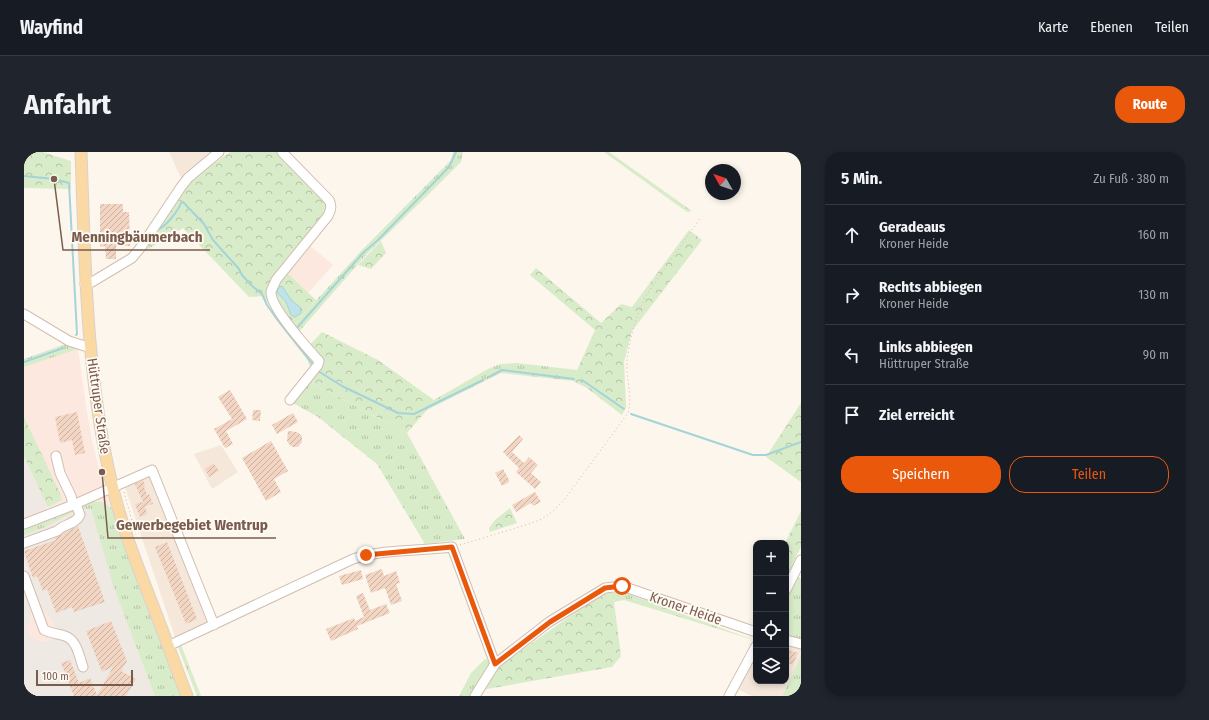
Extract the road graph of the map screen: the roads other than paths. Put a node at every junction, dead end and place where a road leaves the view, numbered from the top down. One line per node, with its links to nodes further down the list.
1 (81, 152): 4 (main road, Hüttruper Straße)
2 (219, 152): 4 (street)
3 (282, 152): 7 (street)
4 (85, 284): 6 (main road, Hüttruper Straße)
5 (24, 314): 6 (street, Hüttruper Straße)
6 (91, 348): 9 (main road, Hüttruper Straße)
7 (290, 400)
8 (56, 456): 10 (street)
9 (117, 485): 10 (street); 16 (street); 20 (main road, Hüttruper Straße)
10 (75, 504): 11 (street); 12 (street)
11 (25, 522)
12 (24, 543)
13 (801, 560): 15 (street)
14 (24, 576): 23 (street)
15 (789, 584)
16 (214, 625): 20 (street); 22 (street)
17 (753, 631): 22 (street, Kroner Heide)
18 (789, 641): 19 (street)
19 (801, 644)
20 (168, 646): 24 (main road, Hüttruper Straße)
21 (755, 648): 26 (street)
22 (495, 664): 25 (street, Kroner Heide)
23 (83, 667)
24 (187, 696)
25 (475, 696)
26 (729, 696)

